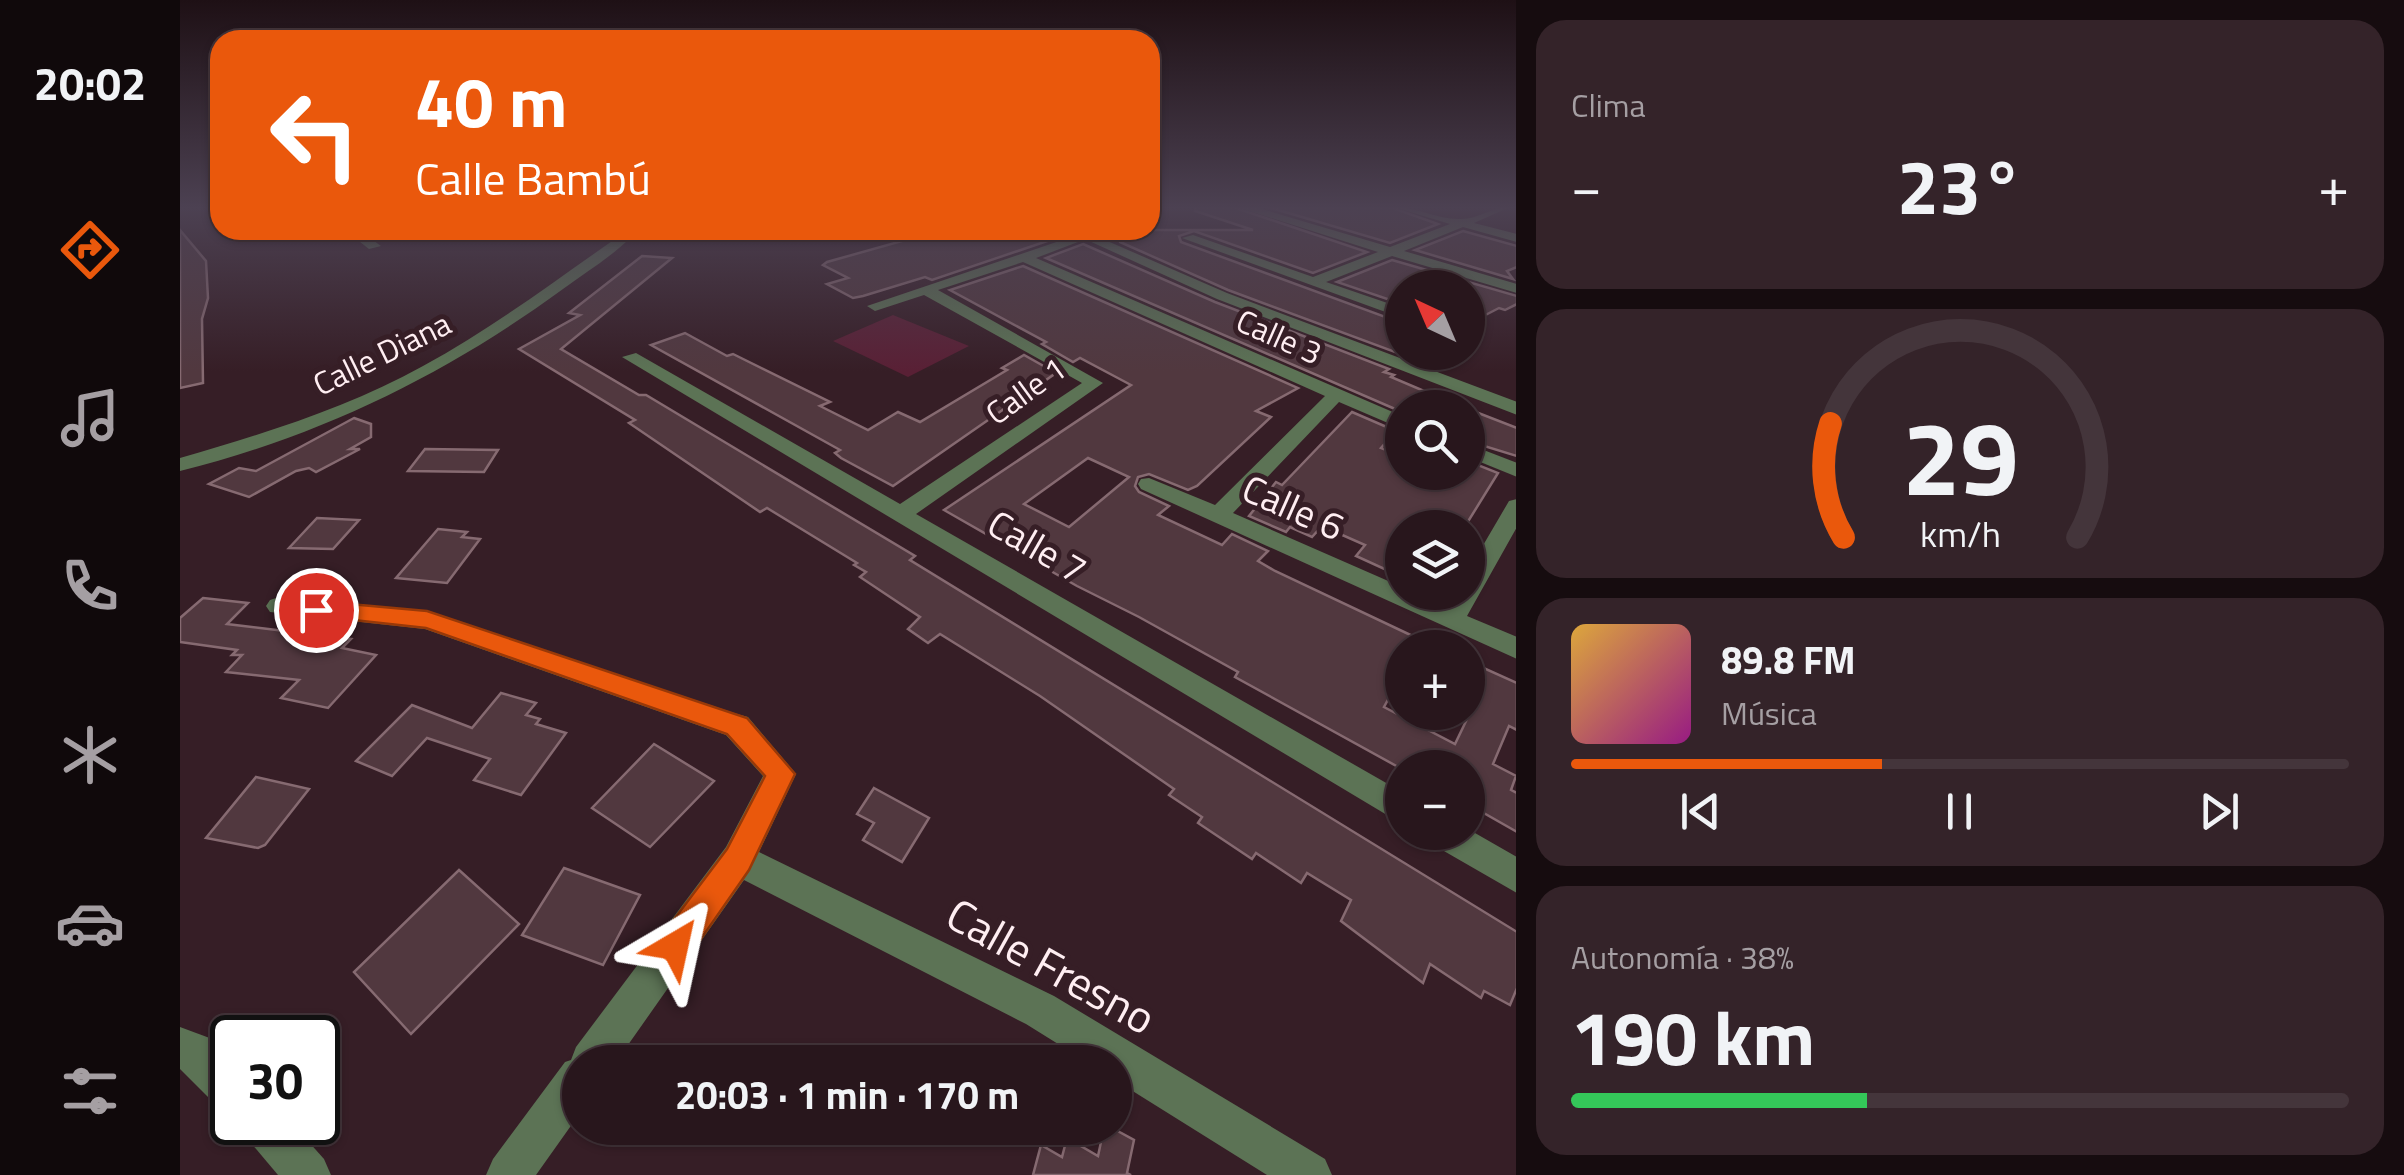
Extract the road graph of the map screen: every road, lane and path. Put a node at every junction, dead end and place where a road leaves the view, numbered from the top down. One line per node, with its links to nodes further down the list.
1 (590, 262): 18 (street, Calle Diana)
2 (1004, 262): 9 (street)
3 (1034, 262): 14 (street, Calle 3)
4 (1143, 262): 15 (street)
5 (1256, 262): 8 (street)
6 (1365, 262): 8 (street)
7 (1423, 262): 10 (street)
8 (1313, 282): 12 (street)
9 (925, 289): 11 (street); 23 (street, Calle 1)
10 (1516, 289)
11 (875, 306)
12 (1385, 308)
13 (630, 357): 23 (street, Calle 7)
14 (1336, 395): 16 (street, Calle 3); 22 (street)
15 (1516, 409)
16 (1385, 416)
17 (1485, 457): 19 (street)
18 (180, 465)
19 (1516, 471)
20 (1148, 484): 22 (street, Calle 6)
21 (1516, 506): 25 (street)
22 (1218, 515): 25 (street, Calle 6)
23 (899, 516): 27 (street, Calle 7)
24 (280, 606): 29 (street)
25 (1452, 620): 26 (street, Calle 6)
26 (1516, 649)
27 (1385, 800)
28 (1472, 850): 30 (street)
29 (738, 860): 31 (street); 38 (street, Calle Fresno)
30 (1516, 876)
31 (603, 1045)
32 (180, 1048): 33 (street)
33 (210, 1066)
34 (562, 1103): 37 (street)
35 (281, 1145): 36 (street)
36 (308, 1175)
37 (510, 1175)
38 (1308, 1175)

